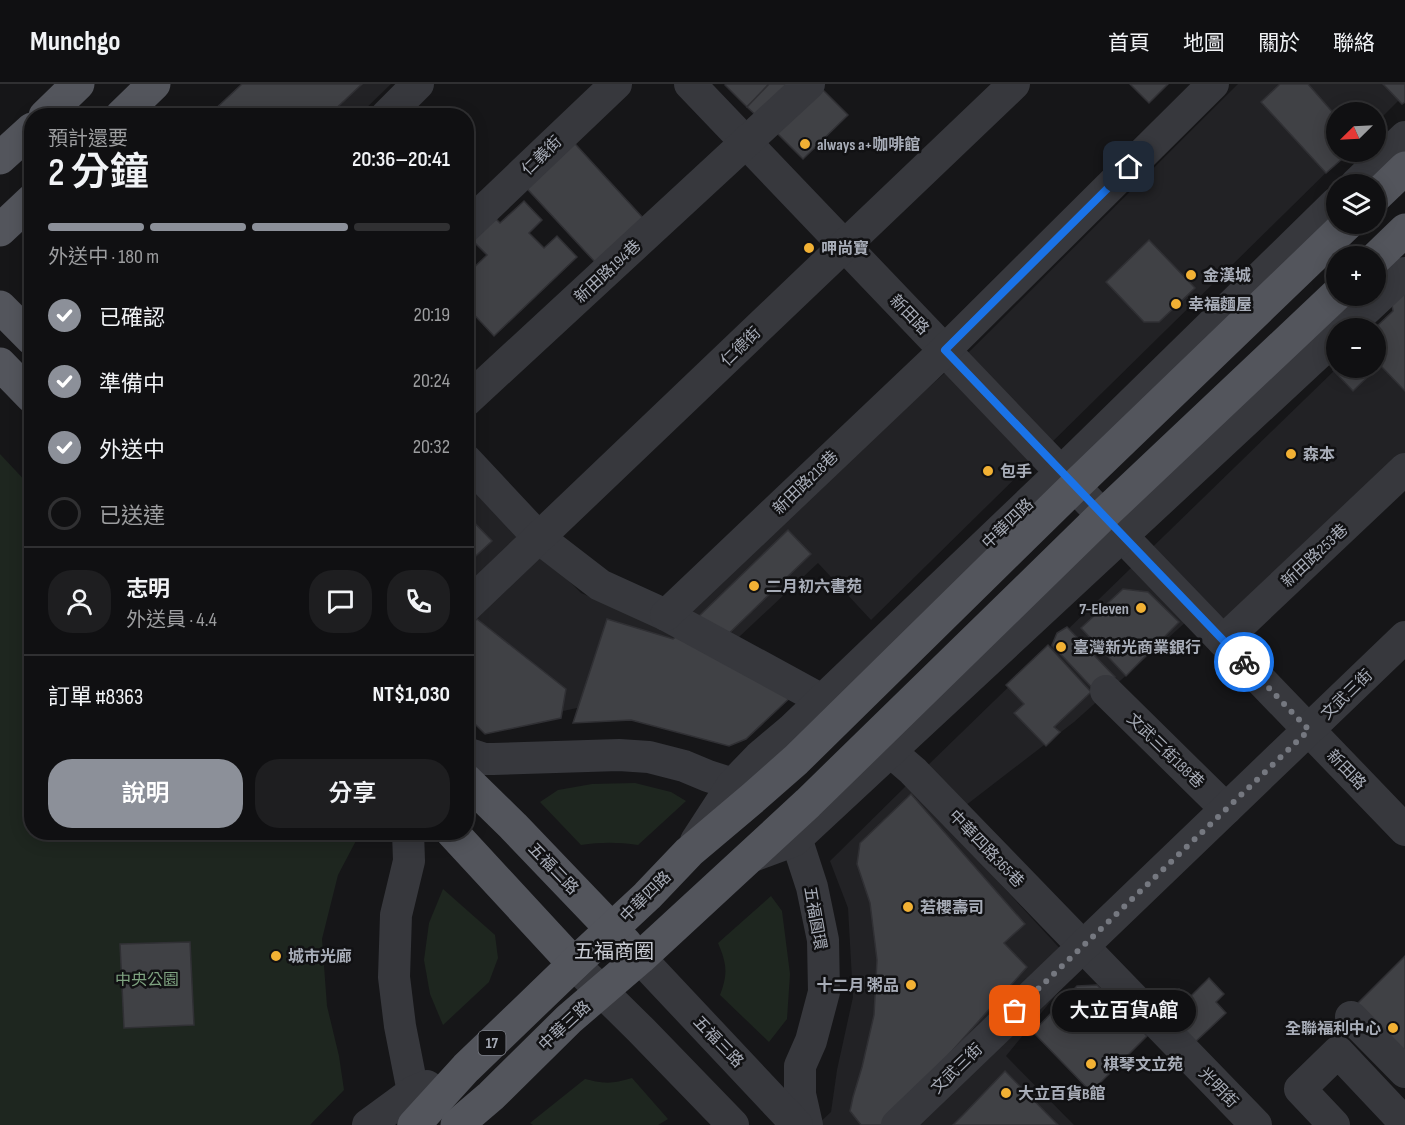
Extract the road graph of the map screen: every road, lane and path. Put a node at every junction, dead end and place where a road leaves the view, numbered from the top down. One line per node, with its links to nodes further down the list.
1 (78, 84): 9 (main road)
2 (154, 84): 10 (main road)
3 (418, 84): 11 (street)
4 (616, 84): 21 (street, 仁義街)
5 (690, 84): 14 (street, 新田路)
6 (809, 84): 14 (street, 新田路194巷)
7 (1014, 84): 25 (street, 仁德街)
8 (1213, 84): 33 (street, 新田路218巷)
9 (53, 108)
10 (129, 108)
11 (394, 108)
12 (24, 136): 15 (main road)
13 (1405, 137): 17 (street)
14 (747, 142): 25 (street, 新田路); 36 (street, 新田路194巷)
15 (0, 158)
16 (1405, 168): 18 (main road)
17 (1366, 174)
18 (1386, 186)
19 (24, 208): 22 (main road)
20 (1326, 213): 39 (street, 中華四路)
21 (474, 219)
22 (0, 230)
23 (1405, 230): 26 (main road)
24 (1336, 234): 39 (main road, 中華四路)
25 (845, 246): 33 (street, 新田路); 41 (street, 仁德街)
26 (1386, 248)
27 (1405, 273): 30 (street)
28 (1326, 305): 40 (main road)
29 (0, 307): 31 (main road)
30 (1357, 318)
31 (24, 331)
32 (1326, 345): 40 (street)
33 (945, 350): 39 (street, 新田路); 43 (street, 新田路218巷)
34 (0, 364): 35 (main road)
35 (24, 389)
36 (474, 394)
37 (474, 469): 41 (street)
38 (1405, 469): 45 (street, 新田路253巷)
39 (1068, 479): 40 (street, 新田路); 47 (street, 中華四路); 58 (main road, 中華四路)
40 (1113, 526): 45 (street, 新田路); 49 (street); 54 (main road)
41 (539, 538): 42 (street, 仁德街); 43 (street)
42 (474, 599)
43 (666, 615): 47 (street)
44 (1405, 637): 48 (street, 文武三街)
45 (1223, 640): 48 (street, 新田路)
46 (1106, 691): 53 (street, 文武三街188巷)
47 (822, 700): 51 (street, 中華四路)
48 (1309, 730): 53 (street, 文武三街); 55 (street, 新田路)
49 (891, 752): 54 (street); 60 (street, 中華四路365巷)
50 (474, 756): 51 (street)
51 (733, 784): 58 (street, 中華四路)
52 (474, 788): 59 (main road, 五福二路)
53 (1226, 808): 60 (street, 文武三街)
54 (795, 827): 61 (main road); 75 (street, 五福圓環)
55 (1405, 830)
56 (408, 840): 67 (street)
57 (459, 840): 62 (main road)
58 (689, 852): 59 (main road, 中華四路)
59 (613, 928): 61 (main road, 五福二路); 62 (main road, 中華四路)
60 (1082, 946): 76 (street, 文武三街); 77 (street, 光明街)
61 (640, 958): 63 (main road, 中華三路 / 17); 74 (street, 五福三路)
62 (574, 963): 63 (street); 65 (main road, 17)
63 (600, 991): 68 (main road, 中華三路 / 17); 73 (street)
64 (1351, 1017): 66 (street)
65 (466, 1068): 67 (street, 17); 71 (main road, 17)
66 (1405, 1072)
67 (412, 1092): 70 (street, 17); 71 (street)
68 (487, 1111): 72 (main road, 中華三路 / 17)
69 (1405, 1123): 78 (street)
70 (368, 1125)
71 (414, 1125)
72 (457, 1125)
73 (733, 1125)
74 (797, 1125)
75 (807, 1125)
76 (897, 1125)
77 (1256, 1125)
78 (1334, 1125)

